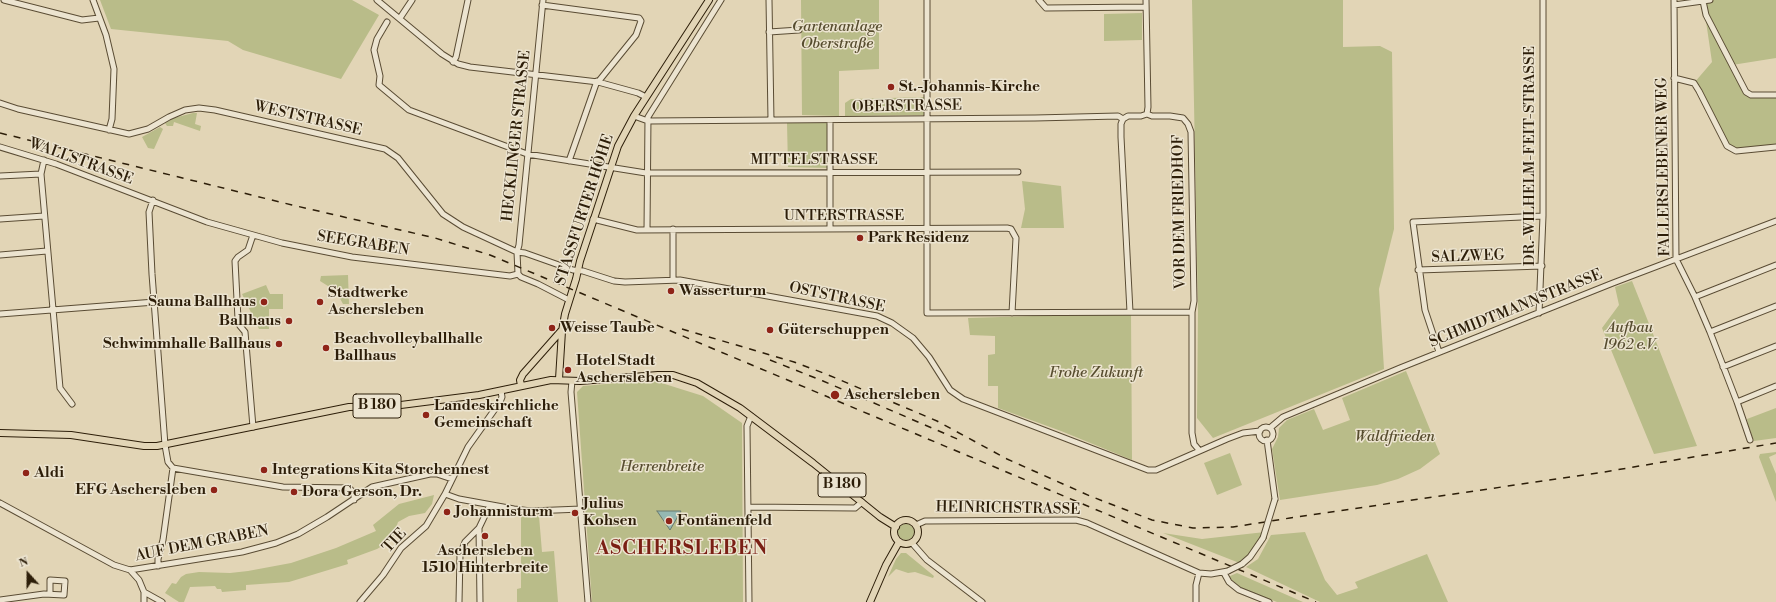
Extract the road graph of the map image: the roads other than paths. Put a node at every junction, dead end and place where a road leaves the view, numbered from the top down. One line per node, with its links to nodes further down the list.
1 (4, 0): 18 (street)
2 (93, 0): 18 (street)
3 (377, 0): 19 (street)
4 (412, 0): 19 (street)
5 (468, 0): 23 (street)
6 (709, 0): 28 (main road, STASSFURTER HÖHE)
7 (721, 0): 37 (street)
8 (770, 0): 22 (street)
9 (927, 0): 33 (street)
10 (1039, 0): 17 (street)
11 (1146, 0): 17 (street)
12 (1543, 0): 53 (street, DR.-WILHELM-FEIT-STRASSE)
13 (1710, 0): 14 (street)
14 (1703, 1): 16 (street); 27 (street)
15 (543, 3): 24 (street, HECKLINGER STRASSE); 26 (street)
16 (1674, 3): 25 (street, FALLERSLEBENER WEG)
17 (1146, 7): 30 (street)
18 (99, 18): 38 (street)
19 (400, 18): 23 (street)
20 (387, 22): 41 (street, MITTELSTRASSE)
21 (800, 30): 22 (street)
22 (769, 32): 35 (street)
23 (453, 62): 24 (street)
24 (535, 75): 26 (street); 41 (street, HECKLINGER STRASSE)
25 (1674, 78): 40 (street); 65 (street, FALLERSLEBENER WEG)
26 (597, 81): 28 (street); 43 (street)
27 (1776, 95)
28 (646, 97): 31 (main road, STASSFURTER HÖHE)
29 (0, 102): 38 (street, WESTSTRASSE)
30 (1147, 114): 32 (street, OBERSTRASSE); 34 (street, OBERSTRASSE)
31 (634, 116): 37 (street, OBERSTRASSE); 44 (main road, STASSFURTER HÖHE)
32 (1179, 117): 78 (street, VOR DEM FRIEDHOF)
33 (927, 119): 34 (street, OBERSTRASSE); 36 (street, OBERSTRASSE); 48 (street)
34 (1123, 119): 77 (street)
35 (771, 120): 36 (street, OBERSTRASSE); 37 (street, OBERSTRASSE)
36 (830, 120): 45 (street)
37 (648, 121): 47 (street)
38 (109, 130): 63 (street, WESTSTRASSE)
39 (0, 147): 42 (street, WALLSTRASSE)
40 (1776, 147)
41 (527, 154): 43 (street, MITTELSTRASSE); 63 (street, HECKLINGER STRASSE)
42 (44, 160): 49 (street); 51 (street, WALLSTRASSE)
43 (569, 161): 44 (street, MITTELSTRASSE)
44 (610, 168): 47 (street, MITTELSTRASSE); 55 (main road, STASSFURTER HÖHE)
45 (830, 172): 47 (street, MITTELSTRASSE); 48 (street, MITTELSTRASSE); 57 (street)
46 (1018, 172): 48 (street, MITTELSTRASSE)
47 (646, 173): 60 (street)
48 (927, 173): 58 (street)
49 (41, 174): 50 (street, WALLSTRASSE); 52 (street)
50 (0, 176)
51 (153, 200): 61 (street, SEEGRABEN); 74 (street)
52 (44, 216): 54 (street); 62 (street)
53 (1543, 216): 67 (street, DR.-WILHELM-FEIT-STRASSE); 69 (street)
54 (0, 218)
55 (593, 219): 60 (street, UNTERSTRASSE); 68 (main road, STASSFURTER HÖHE)
56 (1776, 221): 65 (street, SCHMIDTMANNSTRASSE)
57 (830, 228): 58 (street, UNTERSTRASSE); 59 (street, UNTERSTRASSE)
58 (928, 228): 79 (street, UNTERSTRASSE); 79 (street)
59 (673, 229): 60 (street, UNTERSTRASSE); 71 (street)
60 (647, 230)
61 (253, 235): 70 (street, SEEGRABEN); 97 (street)
62 (47, 251): 64 (street); 76 (street)
63 (517, 252): 68 (street, WESTSTRASSE); 70 (street, HECKLINGER STRASSE)
64 (0, 255)
65 (1676, 259): 72 (street, FALLERSLEBENER WEG); 80 (street, SCHMIDTMANNSTRASSE)
66 (1776, 265): 72 (street)
67 (1542, 266): 69 (street, SALZWEG); 80 (street, DR.-WILHELM-FEIT-STRASSE)
68 (578, 270): 71 (street, OSTSTRASSE); 73 (main road, STASSFURTER HÖHE)
69 (1418, 270): 87 (street)
70 (518, 274): 73 (street, SEEGRABEN)
71 (673, 279): 104 (street, OSTSTRASSE)
72 (1695, 297): 83 (street, FALLERSLEBENER WEG)
73 (569, 300): 82 (main road, STASSFURTER HÖHE)
74 (155, 302): 76 (street); 103 (street)
75 (1776, 306): 83 (street)
76 (54, 309): 81 (street); 95 (street)
77 (1130, 312): 78 (street); 79 (street)
78 (1192, 312): 104 (street, VOR DEM FRIEDHOF)
79 (1012, 313)
80 (1539, 313): 87 (street, SCHMIDTMANNSTRASSE)
81 (0, 314)
82 (562, 331): 85 (main road); 86 (main road, STASSFURTER HÖHE)
83 (1710, 332): 88 (street, FALLERSLEBENER WEG)
84 (1776, 346): 88 (street)
85 (548, 347): 86 (main road); 91 (main road)
86 (560, 352): 89 (main road, STASSFURTER HÖHE)
87 (1439, 352): 98 (street, SCHMIDTMANNSTRASSE)
88 (1723, 367): 94 (street, FALLERSLEBENER WEG)
89 (559, 379): 90 (main road, B 180); 91 (main road, B 180)
90 (572, 381): 96 (main road, B 180); 113 (street)
91 (521, 386): 93 (main road, B 180)
92 (1776, 386): 94 (street)
93 (501, 390): 97 (main road, B 180); 106 (street, TIE)
94 (1737, 402): 102 (street, FALLERSLEBENER WEG)
95 (72, 404)
96 (751, 416): 109 (main road, B 180); 112 (street)
97 (253, 426): 103 (main road, B 180)
98 (1270, 428): 99 (street); 101 (street)
99 (1260, 431): 101 (street); 104 (street)
100 (0, 433): 103 (main road, B 180)
101 (1267, 440): 122 (street, HEINRICHSTRASSE, bridge)
102 (1750, 440)
103 (165, 445): 105 (street)
104 (1199, 450)
105 (173, 468): 108 (street); 119 (street)
106 (452, 479): 107 (street, TIE); 108 (street, AUF DEM GRABEN)
107 (445, 494): 111 (street); 128 (street, TIE)
108 (354, 500): 119 (street, AUF DEM GRABEN)
109 (862, 502): 112 (street); 115 (main road, B 180)
110 (0, 503): 121 (street)
111 (490, 505): 113 (street); 116 (street)
112 (748, 507): 134 (street)
113 (581, 509): 133 (street)
114 (916, 525): 115 (main road); 118 (main road); 123 (street, HEINRICHSTRASSE)
115 (896, 527): 117 (main road)
116 (479, 528): 131 (street); 132 (street)
117 (899, 542): 118 (main road); 135 (main road)
118 (912, 543): 136 (street)
119 (158, 566): 120 (street, AUF DEM GRABEN)
120 (143, 568): 121 (street, AUF DEM GRABEN); 124 (street)
121 (130, 570): 124 (street)
122 (1226, 572): 123 (street, HEINRICHSTRASSE); 138 (street)
123 (1199, 573): 137 (street)
124 (139, 580): 125 (street)
125 (144, 592): 129 (street); 130 (street)
126 (50, 594): 127 (street)
127 (0, 600)
128 (364, 601)
129 (144, 602)
130 (162, 602)
131 (459, 602)
132 (480, 602)
133 (588, 602)
134 (749, 602)
135 (870, 602)
136 (982, 602)
137 (1196, 602)
138 (1269, 602)

